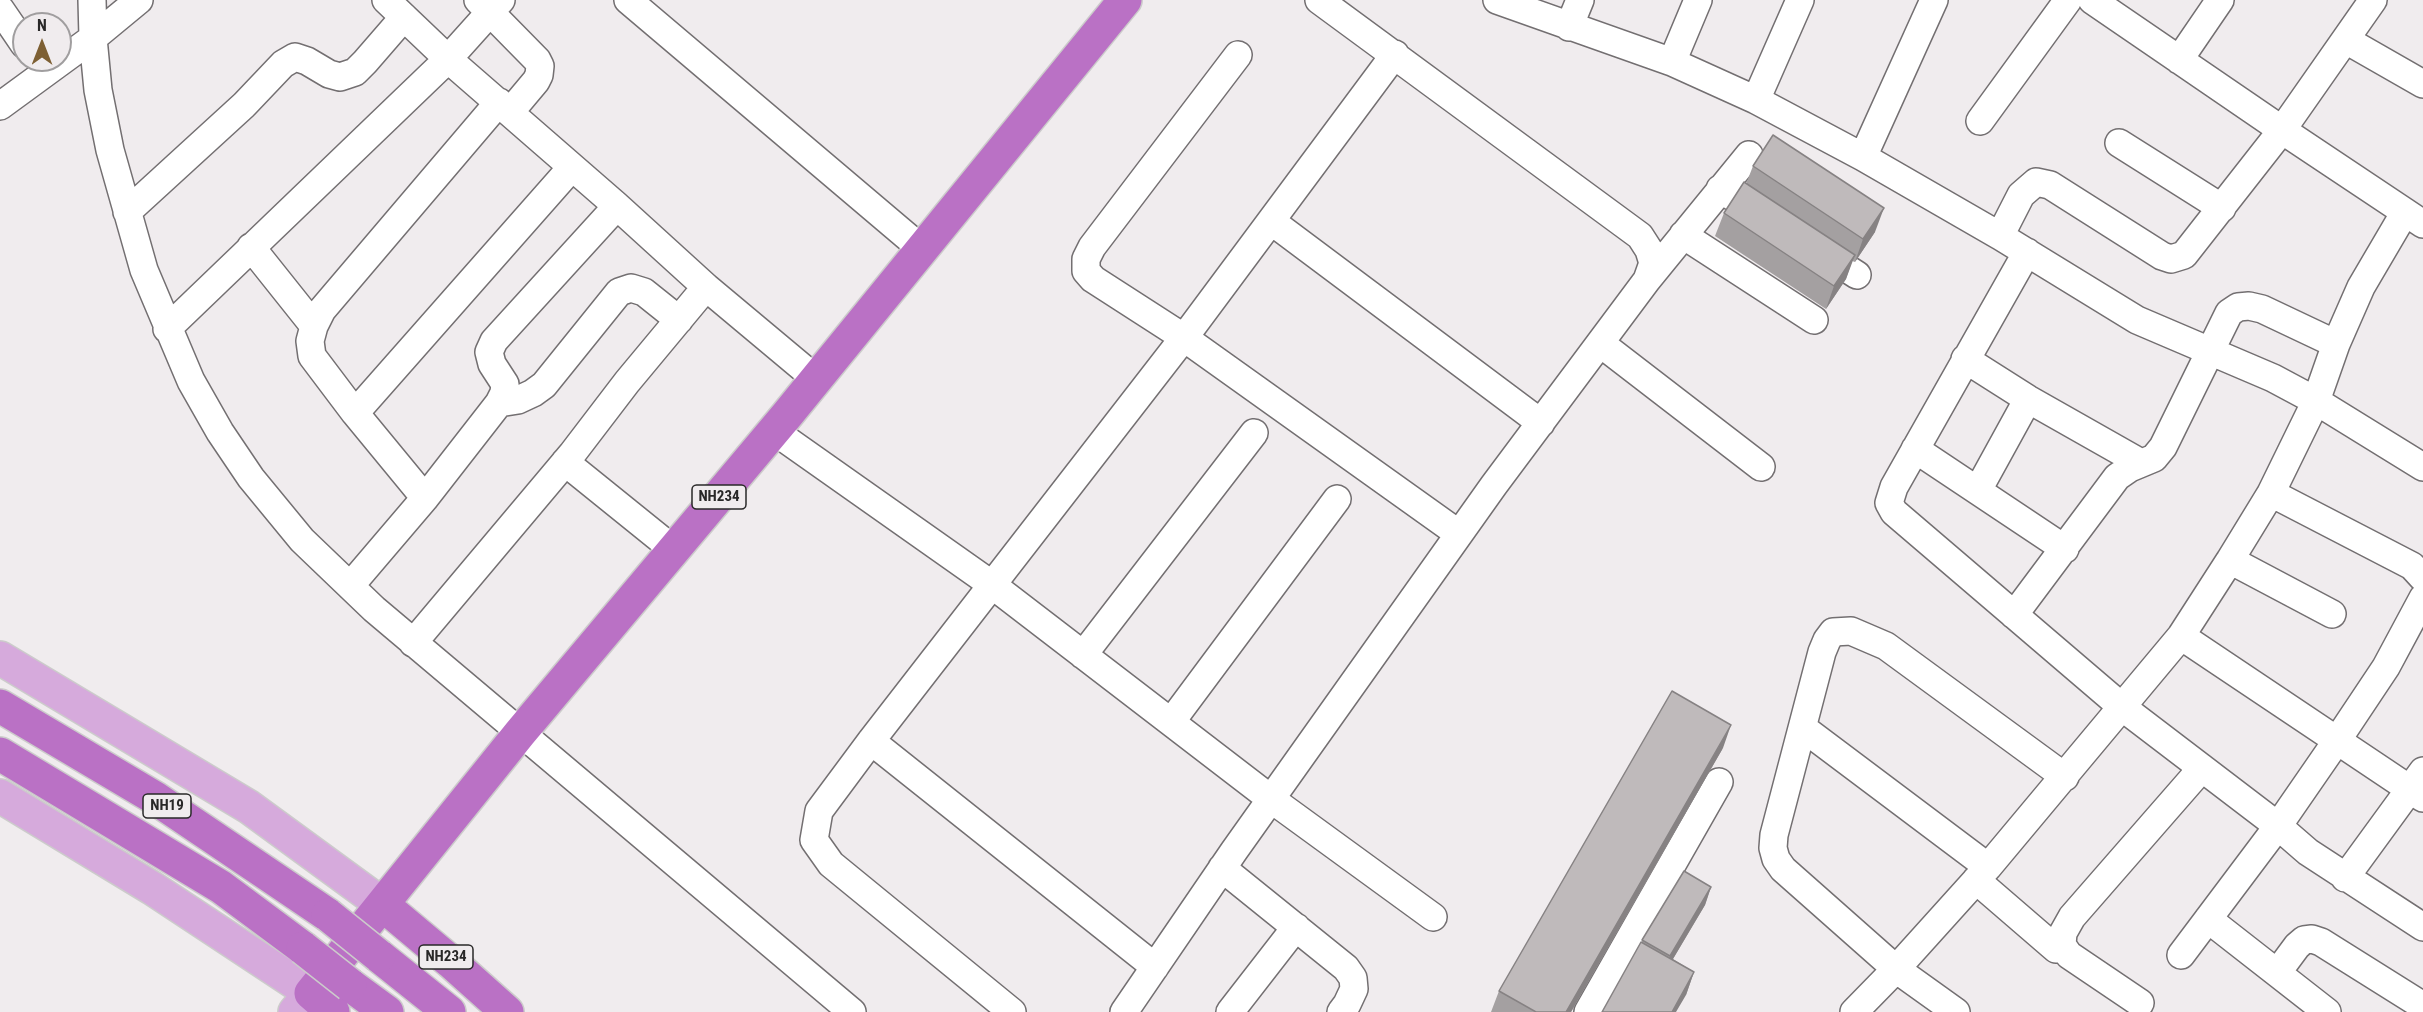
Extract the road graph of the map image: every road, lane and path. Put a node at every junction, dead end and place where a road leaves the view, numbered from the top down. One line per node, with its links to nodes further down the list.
1 (92, 0): 19 (street)
2 (140, 0): 19 (street)
3 (1125, 0): 47 (highway, NH234)
4 (1319, 0): 22 (street)
5 (1497, 0): 18 (street)
6 (1580, 0): 18 (street)
7 (1698, 0): 26 (street)
8 (1800, 0): 29 (street)
9 (1934, 0): 36 (street)
10 (2087, 0): 25 (street); 32 (street)
11 (2220, 0): 25 (street)
12 (2373, 0): 20 (street)
13 (632, 1): 47 (street)
14 (490, 4): 24 (street); 31 (street)
15 (0, 9): 17 (street)
16 (395, 9): 24 (street); 41 (street)
17 (12, 26)
18 (1569, 27): 26 (street)
19 (93, 38): 21 (street); 41 (street)
20 (2346, 40): 28 (street); 33 (street)
21 (72, 49)
22 (1395, 54): 43 (street); 50 (street)
23 (1238, 55): 56 (street)
24 (448, 59): 31 (street); 46 (street)
25 (2179, 60): 33 (street)
26 (1672, 62): 29 (street)
27 (34, 72): 30 (street)
28 (2423, 84)
29 (1756, 100): 36 (street)
30 (0, 106)
31 (505, 107): 37 (street); 54 (street)
32 (1980, 121)
33 (2282, 130): 40 (street); 42 (street)
34 (2118, 143): 40 (street)
35 (1749, 155): 38 (street)
36 (1863, 157): 45 (street)
37 (572, 167): 39 (street); 65 (street)
38 (1720, 189): 44 (street); 49 (street)
39 (617, 206): 51 (street); 64 (street)
40 (2222, 208): 45 (street)
41 (127, 212): 55 (street)
42 (2414, 218): 58 (street)
43 (1270, 221): 56 (street); 66 (street)
44 (1683, 235): 50 (street); 53 (street)
45 (2001, 236): 48 (street)
46 (252, 247): 54 (street); 55 (street)
47 (922, 250): 61 (highway, NH234)
48 (2027, 252): 59 (street); 60 (street)
49 (1857, 275)
50 (1647, 280): 57 (street)
51 (706, 287): 52 (street); 61 (street)
52 (679, 320): 64 (street); 70 (street)
53 (1814, 320)
54 (314, 326): 65 (street)
55 (167, 329): 84 (street)
56 (1183, 337): 78 (street); 83 (street)
57 (1600, 343): 66 (street); 72 (street)
58 (2336, 344): 59 (street); 63 (street)
59 (2210, 351): 63 (street); 71 (street)
60 (1965, 359): 62 (street); 69 (street)
61 (816, 379): 67 (highway, NH234)
62 (2028, 399): 71 (street); 74 (street)
63 (2316, 401): 73 (street); 75 (street)
64 (499, 403): 76 (street)
65 (355, 413): 76 (street)
66 (1541, 423): 78 (street)
67 (774, 431): 80 (highway, NH234); 83 (street)
68 (1254, 433): 90 (street)
69 (1915, 449): 74 (street); 87 (street)
70 (565, 462): 80 (street); 89 (street)
71 (2141, 463): 79 (street)
72 (1761, 467)
73 (2423, 467)
74 (1978, 490): 79 (street)
75 (2271, 493): 81 (street); 82 (street)
76 (425, 498): 84 (street)
77 (1337, 499): 94 (street)
78 (1459, 534): 105 (street)
79 (2065, 549): 87 (street)
80 (674, 550): 96 (highway, NH234)
81 (2230, 560): 86 (street); 88 (street)
82 (2423, 578)
83 (991, 584): 90 (street); 97 (street)
84 (350, 586): 89 (street)
85 (2423, 598): 98 (street)
86 (2332, 614)
87 (2014, 615): 93 (street)
88 (2181, 636): 93 (street); 98 (street)
89 (413, 643): 96 (street)
90 (1083, 655): 94 (street)
91 (0, 658): 110 (main road)
92 (0, 706): 124 (highway, NH19, bridge)
93 (2122, 707): 100 (street); 101 (street)
94 (1171, 722): 105 (street)
95 (1803, 728): 101 (street); 108 (street); 118 (street)
96 (520, 734): 110 (highway, NH234); 126 (street)
97 (871, 741): 117 (street); 127 (street)
98 (2336, 742): 103 (street); 106 (street)
99 (0, 754): 123 (highway, NH19, bridge)
100 (2202, 768): 106 (street); 120 (street)
101 (2065, 777): 108 (street)
102 (1719, 782): 131 (street)
103 (2419, 786): 109 (street)
104 (0, 796): 122 (main road)
105 (1271, 799): 107 (street); 111 (street)
106 (2278, 826): 109 (street); 112 (street)
107 (1222, 868): 114 (street); 117 (street)
108 (1982, 873): 115 (street); 118 (street)
109 (2345, 878): 113 (street)
110 (383, 905): 122 (highway, NH234); 125 (highway, NH234)
111 (1433, 917)
112 (2208, 919): 116 (street); 119 (street)
113 (2423, 926)
114 (1296, 927): 129 (street); 130 (street)
115 (2056, 949)
116 (2181, 955)
117 (1155, 967): 128 (street)
118 (1896, 969): 132 (street); 133 (street)
119 (2277, 973): 121 (street); 134 (street)
120 (2140, 1003)
121 (2423, 1005)
122 (313, 1006)
123 (387, 1012)
124 (449, 1012)
125 (507, 1012)
126 (852, 1012)
127 (1012, 1012)
128 (1124, 1012)
129 (1230, 1012)
130 (1341, 1012)
131 (1588, 1012)
132 (1854, 1012)
133 (1956, 1012)
134 (2327, 1012)

